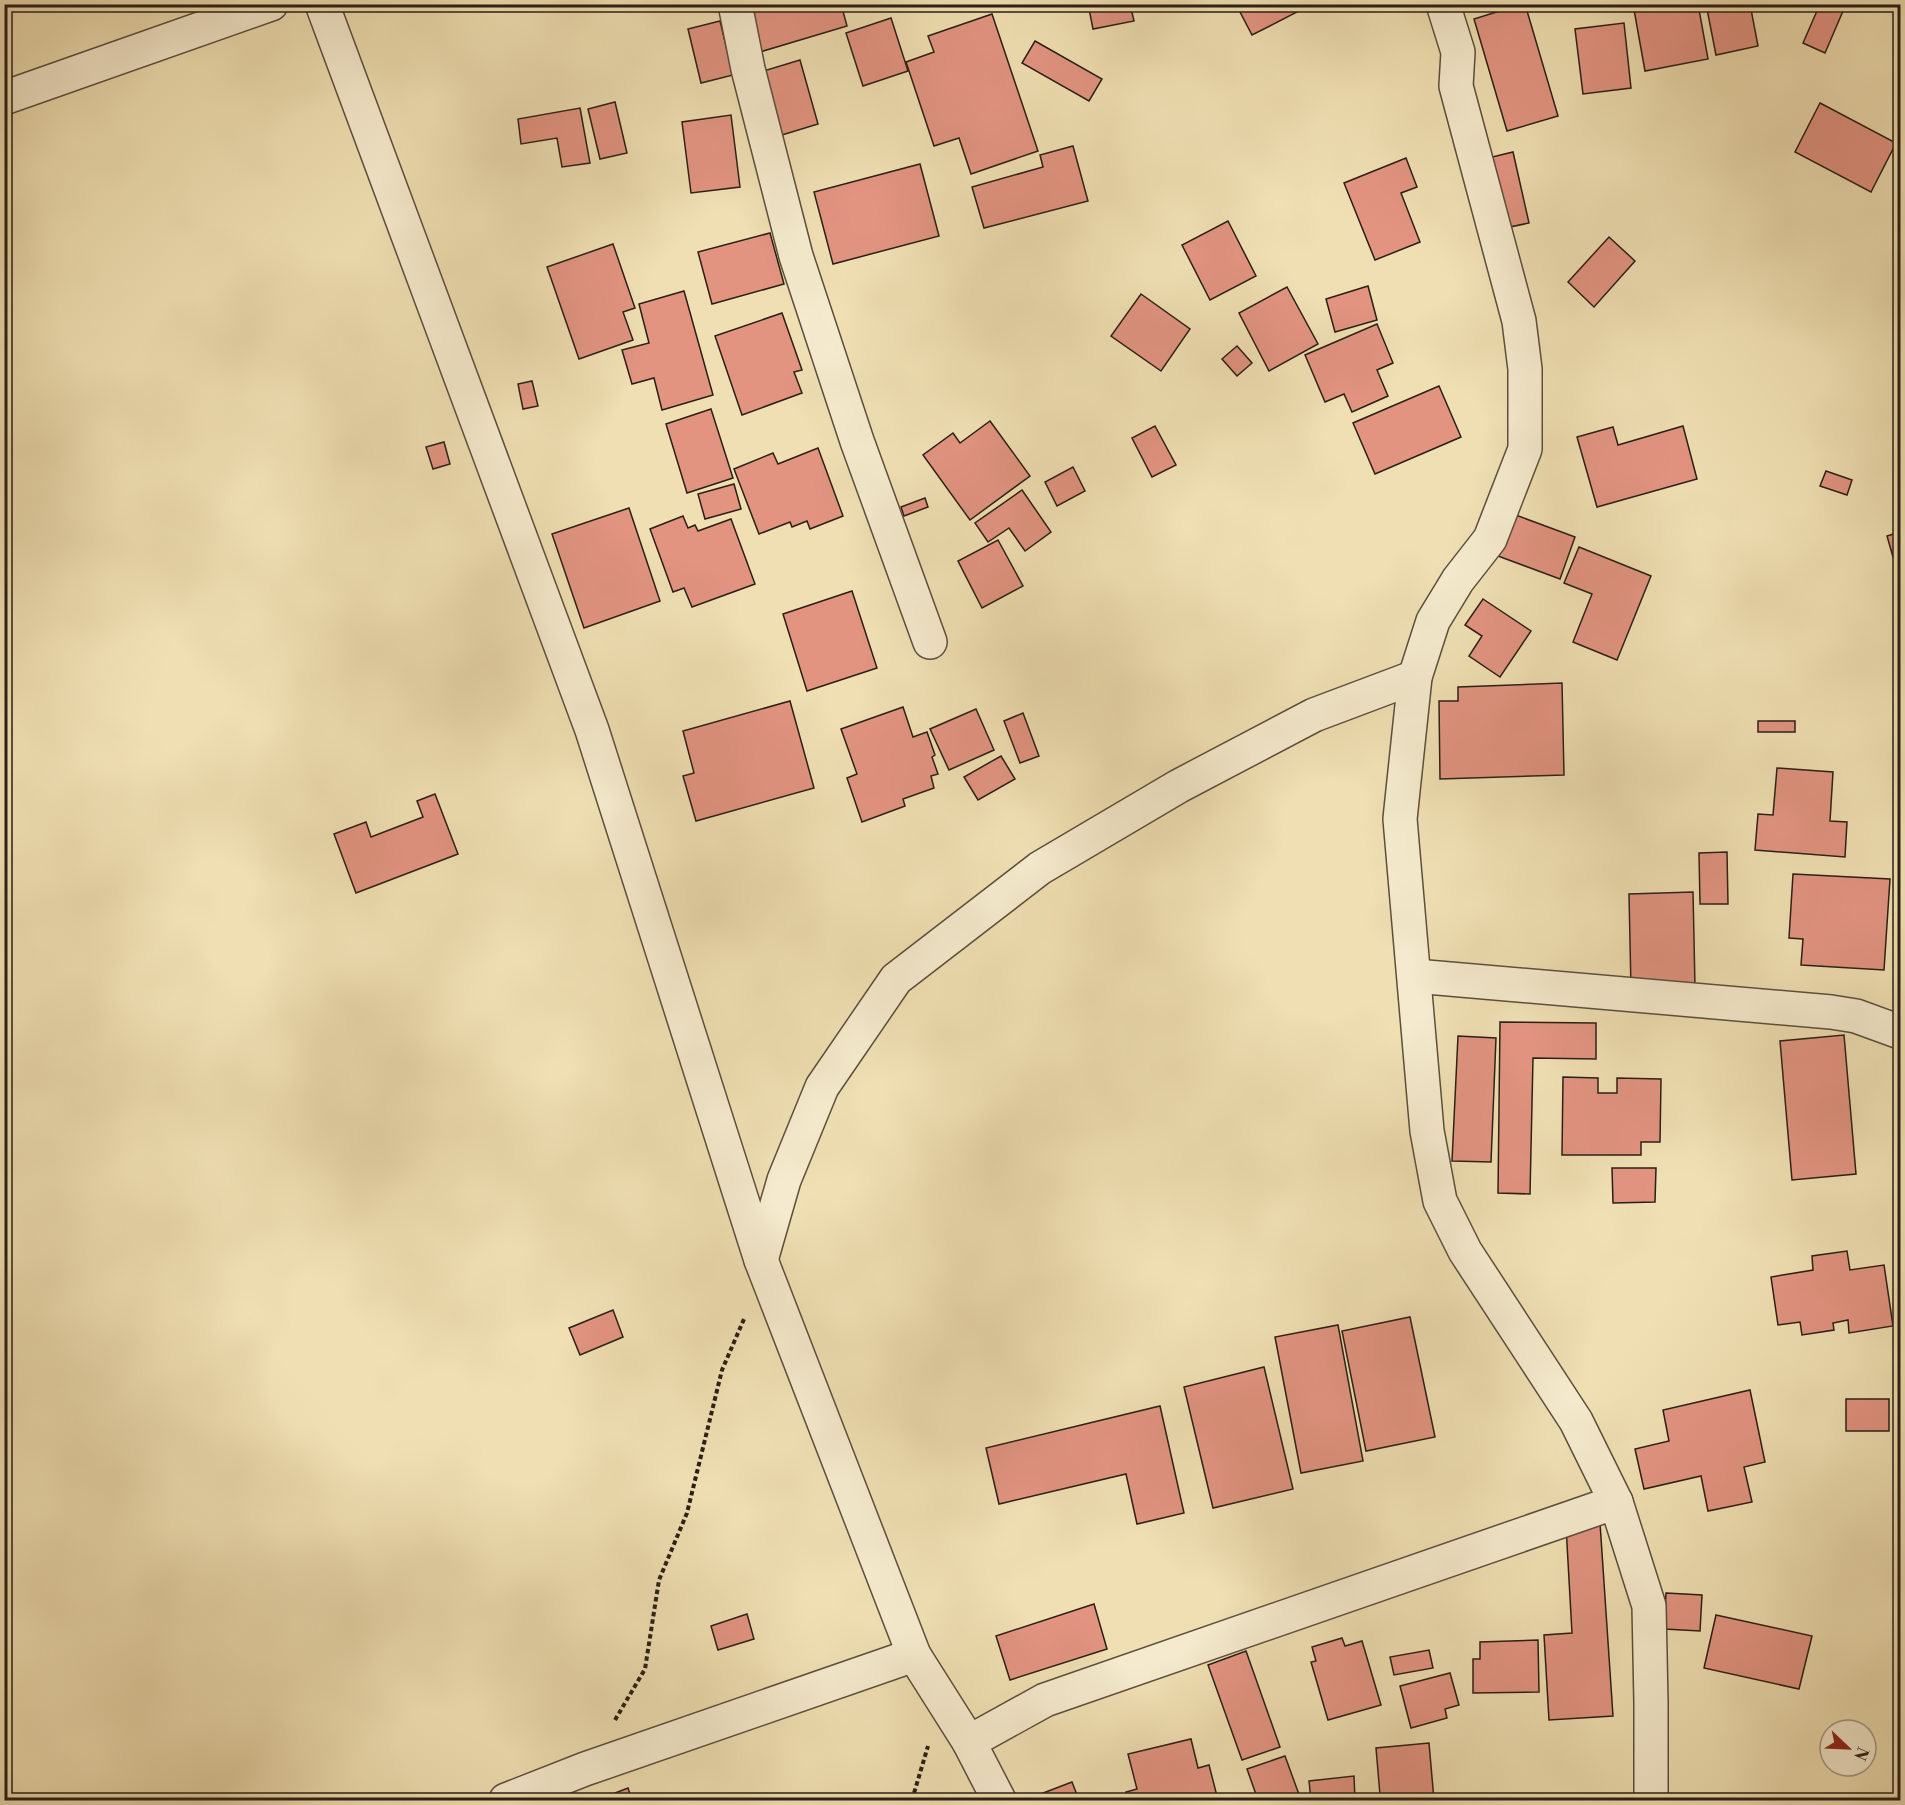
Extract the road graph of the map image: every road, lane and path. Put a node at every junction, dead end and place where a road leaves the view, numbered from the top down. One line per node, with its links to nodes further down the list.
1 (271, 4): 5 (street)
2 (322, 4): 10 (street)
3 (735, 4): 6 (street)
4 (1443, 4): 7 (street)
5 (4, 98)
6 (930, 642)
7 (1415, 677): 8 (street); 10 (street)
8 (1415, 976): 9 (street); 12 (street)
9 (1900, 1032)
10 (761, 1260): 13 (street)
11 (745, 1316): 15 (path)
12 (1616, 1502): 14 (street); 18 (street)
13 (914, 1655): 14 (street); 15 (street)
14 (969, 1742): 17 (street)
15 (585, 1769): 16 (street)
16 (506, 1800)
17 (999, 1800)
18 (1651, 1800)

